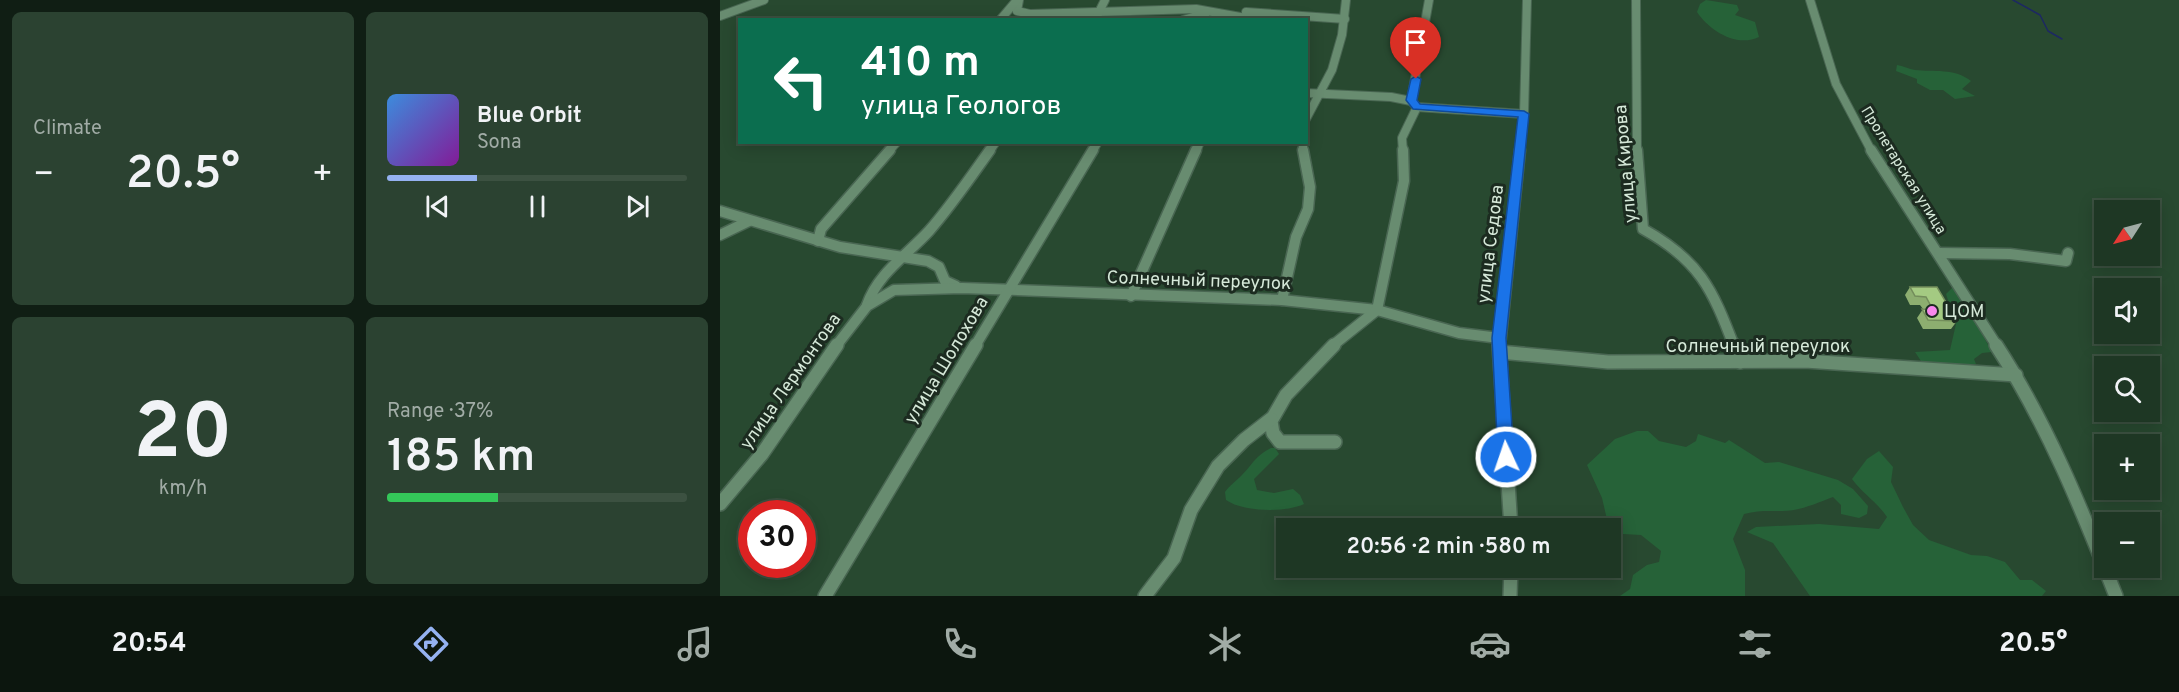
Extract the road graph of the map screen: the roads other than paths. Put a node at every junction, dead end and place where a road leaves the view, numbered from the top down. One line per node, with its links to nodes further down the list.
1 (764, 0): 14 (street)
2 (1018, 0): 12 (street); 16 (street)
3 (1105, 0): 12 (street)
4 (1191, 0): 11 (street)
5 (1266, 0): 15 (street)
6 (1346, 0): 22 (street)
7 (1430, 0): 25 (street)
8 (1527, 0): 27 (street, улица Седова)
9 (1636, 0): 49 (street, улица Кирова)
10 (1810, 0): 37 (street, Пролетарская улица)
11 (1186, 10): 12 (street); 13 (street); 18 (street)
12 (1099, 11): 17 (street)
13 (1224, 13): 15 (street); 19 (street)
14 (720, 16)
15 (1259, 17): 20 (street)
16 (1002, 18)
17 (1096, 18)
18 (1182, 18)
19 (1189, 18)
20 (1302, 18)
21 (1308, 18): 22 (street)
22 (1346, 19): 24 (street)
23 (1308, 93): 24 (street)
24 (1322, 93): 25 (street); 26 (street)
25 (1414, 104): 27 (street); 46 (street)
26 (1308, 114)
27 (1524, 114): 47 (street, улица Седова)
28 (895, 144): 36 (street)
29 (994, 144): 39 (street, улица Лермонтова)
30 (1097, 144): 42 (street, улица Шолохова)
31 (1199, 144): 43 (street)
32 (1303, 144): 44 (street)
33 (720, 211): 34 (street)
34 (749, 221): 35 (street); 36 (street)
35 (720, 235)
36 (818, 241): 39 (street)
37 (1939, 253): 38 (street, Пролетарская улица); 50 (street, Пролетарская улица)
38 (2068, 253)
39 (902, 255): 40 (street); 45 (street, улица Лермонтова)
40 (962, 288): 41 (street, Солнечный переулок); 42 (street, Солнечный переулок)
41 (894, 290): 45 (street, улица Лермонтова)
42 (1009, 290): 43 (street, Солнечный переулок); 56 (street, улица Шолохова)
43 (1131, 296): 44 (street, Солнечный переулок)
44 (1282, 300): 46 (street, Солнечный переулок)
45 (867, 306): 53 (street, улица Лермонтова)
46 (1377, 310): 47 (street, Солнечный переулок); 51 (street)
47 (1499, 338): 48 (street, улица Седова)
48 (1500, 352): 49 (street, Солнечный переулок); 54 (street, улица Седова)
49 (1740, 362): 50 (street, Солнечный переулок)
50 (2016, 375): 59 (street, Пролетарская улица)
51 (1271, 419): 52 (street); 57 (street)
52 (1335, 442)
53 (723, 499)
54 (1510, 518)
55 (1511, 578): 58 (street)
56 (825, 596)
57 (1145, 596)
58 (1510, 596)
59 (2116, 596)

